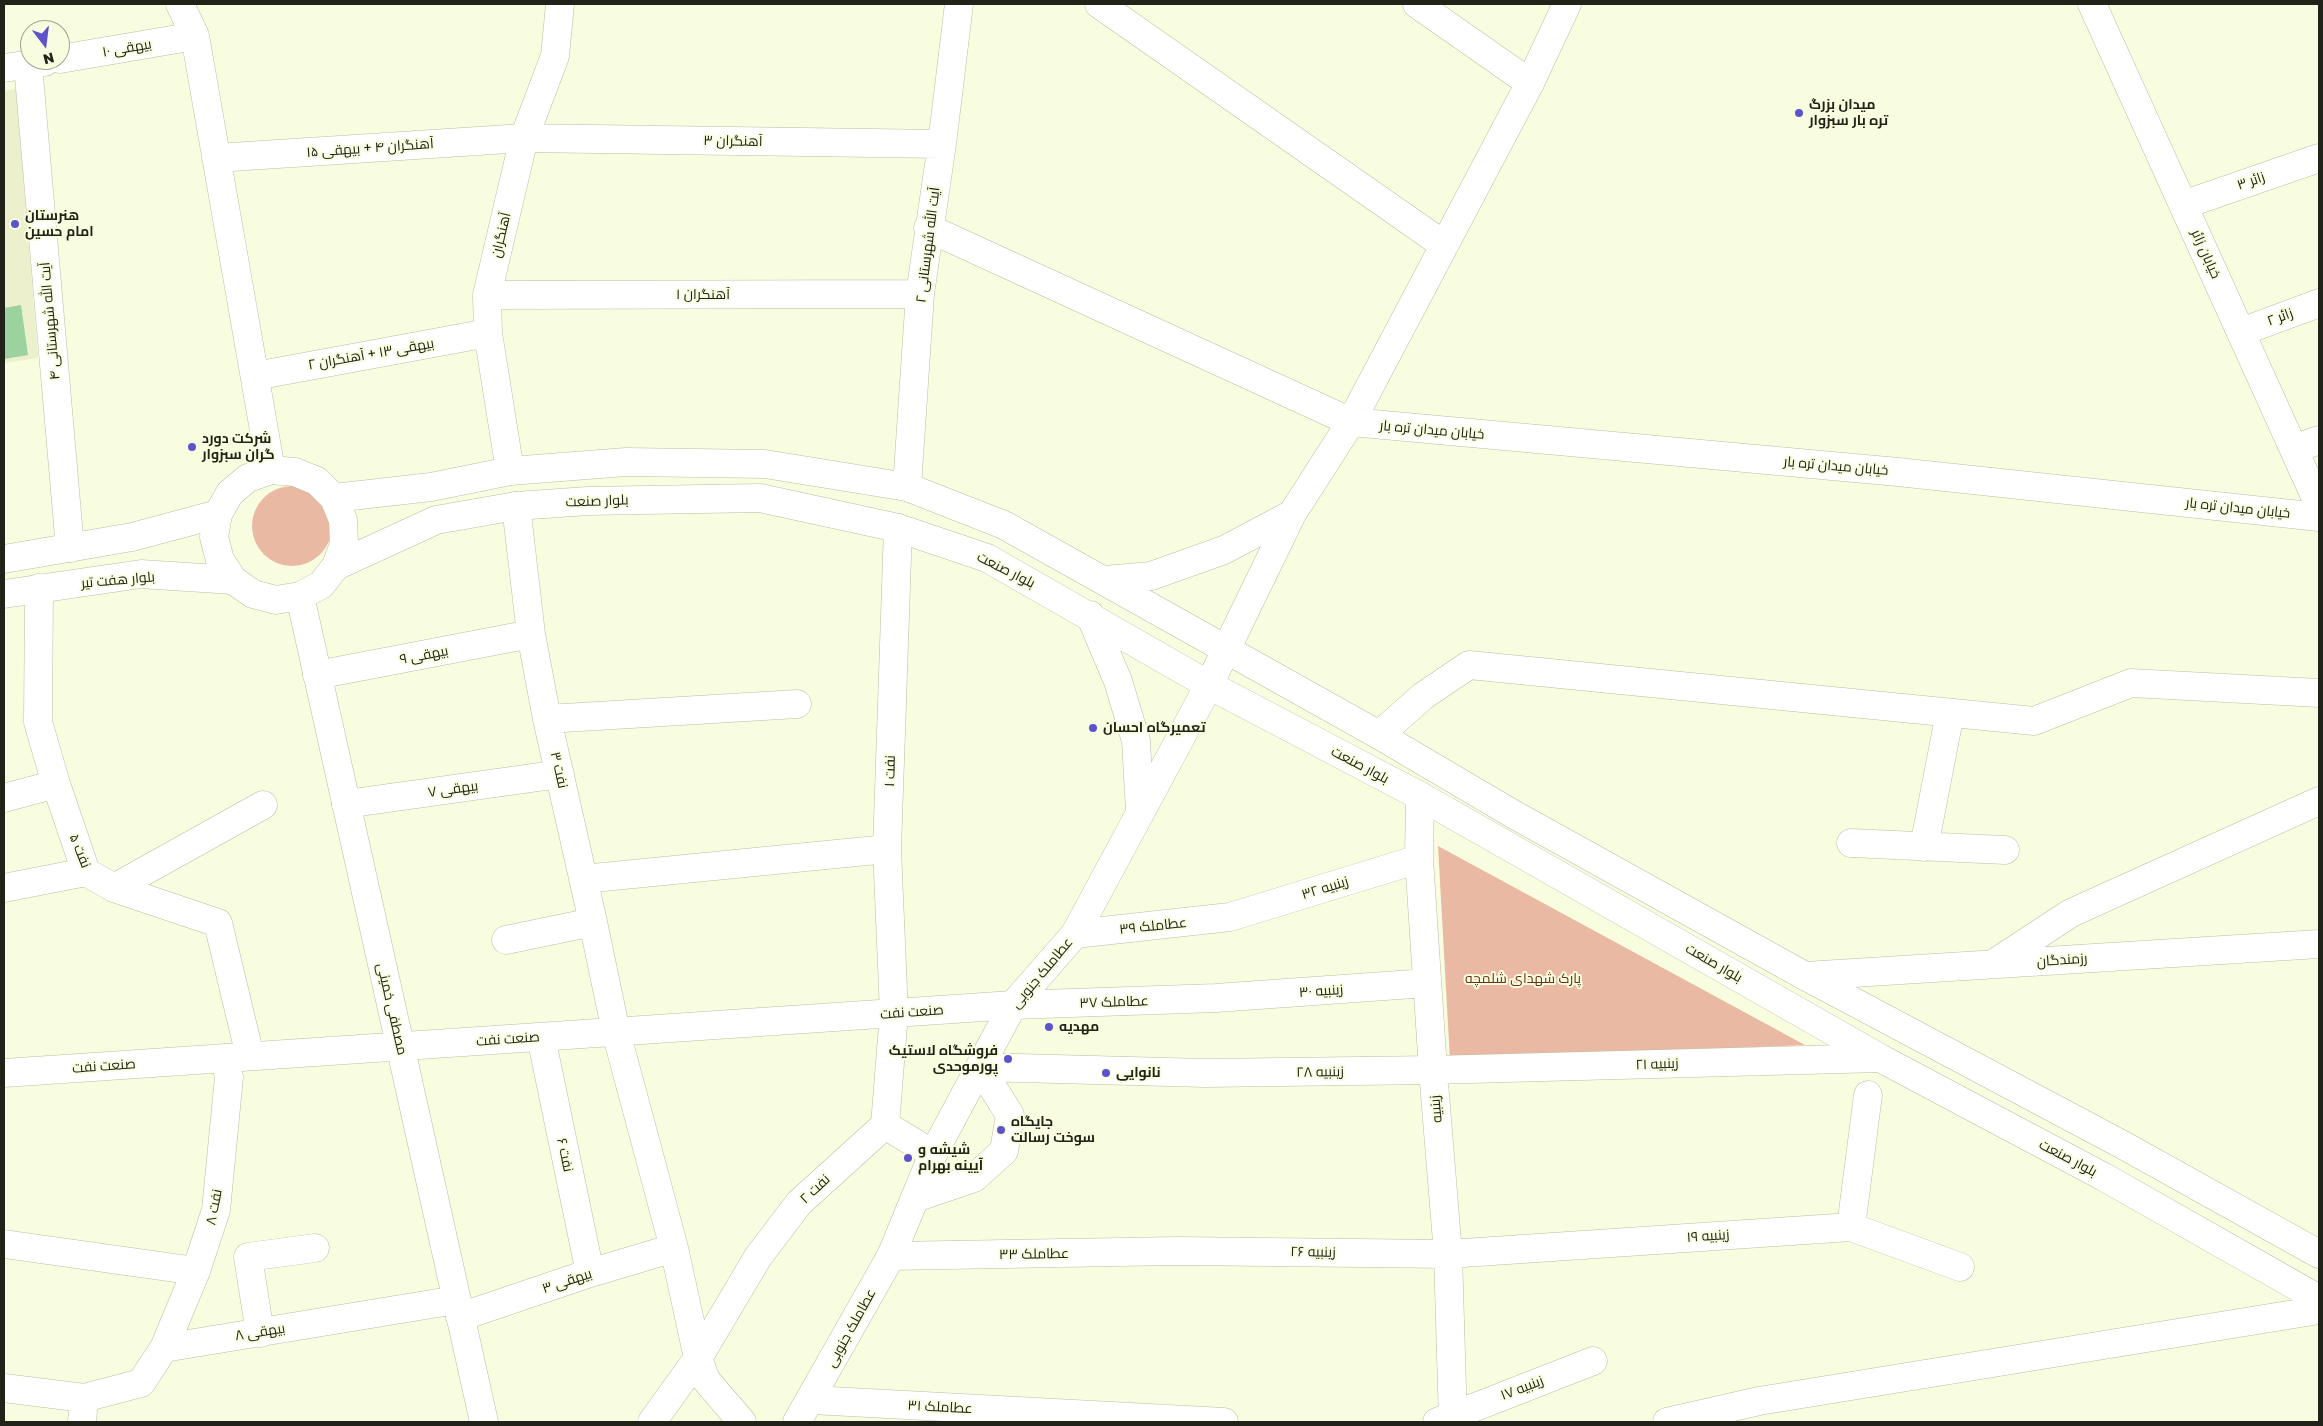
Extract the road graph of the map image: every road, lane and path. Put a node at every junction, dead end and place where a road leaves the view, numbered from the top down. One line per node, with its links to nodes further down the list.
1 (180, 4): 8 (street)
2 (560, 4): 12 (street, آهنگران)
3 (959, 4): 13 (street, آیت الله شهرستانی ۲)
4 (1098, 4): 18 (street)
5 (1417, 4): 11 (street)
6 (1568, 4): 11 (street, عطاملک جنوبی)
7 (2092, 4): 16 (street, خیابان زائر)
8 (195, 36): 9 (street, بیهقی ۱۰); 14 (street)
9 (70, 57)
10 (16, 66): 38 (street, آیت الله شهرستانی ۴)
11 (1530, 82): 18 (street, عطاملک جنوبی)
12 (524, 138): 13 (street, آهنگران ۳); 14 (street, آهنگران ۴ + بیهقی ۱۵); 20 (street, آهنگران)
13 (942, 144): 17 (street, آیت الله شهرستانی ۲)
14 (216, 158): 24 (street)
15 (2319, 158): 16 (street, زائر ۳)
16 (2183, 205): 22 (street, خیابان زائر)
17 (928, 228): 19 (street, آیت الله شهرستانی ۲); 25 (street, خیابان میدان تره بار)
18 (1444, 245): 25 (street, عطاملک جنوبی)
19 (920, 294): 20 (street, آهنگران ۱); 29 (street, آیت الله شهرستانی ۲)
20 (486, 296): 23 (street, آهنگران)
21 (2319, 303): 22 (street, زائر ۲)
22 (2241, 332): 26 (street, خیابان زائر)
23 (488, 333): 24 (street, بیهقی ۱۳ + آهنگران ۲); 28 (street, آهنگران)
24 (254, 376): 27 (street)
25 (1351, 422): 34 (street, عطاملک جنوبی); 35 (street, خیابان میدان تره بار)
26 (2307, 445): 31 (street, خیابان زائر)
27 (271, 470): 30 (street); 33 (street)
28 (510, 471): 29 (street); 30 (street)
29 (907, 487): 36 (street)
30 (334, 498): 41 (street)
31 (2319, 504)
32 (516, 506): 37 (street, بلوار صنعت); 41 (street, بلوار صنعت); 48 (street, نفت ۳)
33 (218, 514): 38 (street); 42 (street)
34 (1292, 514): 43 (street); 49 (street, عطاملک جنوبی)
35 (2319, 517)
36 (1004, 525): 39 (street); 43 (street)
37 (898, 528): 39 (street, بلوار صنعت); 69 (street, نفت ۱)
38 (70, 548): 40 (street)
39 (987, 558): 47 (street, بلوار صنعت)
40 (4, 559)
41 (336, 566): 46 (street)
42 (233, 580): 44 (street, بلوار هفت تیر); 46 (street)
43 (1105, 580): 49 (street)
44 (40, 588): 45 (street, بلوار هفت تیر); 58 (street, نفت ۵)
45 (4, 594)
46 (300, 596): 50 (street, مصطفی خمینی)
47 (1090, 615): 51 (street, بلوار صنعت); 64 (street)
48 (531, 634): 50 (street, بیهقی ۹); 55 (street, نفت ۳)
49 (1227, 650): 51 (street, عطاملک جنوبی); 56 (street)
50 (317, 675): 62 (street, مصطفی خمینی)
51 (1210, 685): 59 (street, بلوار صنعت); 64 (street, عطاملک جنوبی)
52 (2319, 692): 54 (street)
53 (796, 704): 55 (street)
54 (1950, 713): 56 (street); 68 (street)
55 (547, 719): 57 (street, نفت ۳)
56 (1379, 735): 65 (street)
57 (560, 774): 62 (street, بیهقی ۷); 73 (street, نفت ۳)
58 (56, 784): 60 (street); 72 (street, نفت ۵)
59 (1420, 796): 66 (street, بلوار صنعت); 71 (street, زینبیه)
60 (4, 798)
61 (2319, 801): 81 (street)
62 (346, 804): 89 (street, مصطفی خمینی)
63 (263, 805): 75 (street)
64 (1140, 812): 78 (street, عطاملک جنوبی)
65 (1513, 814): 66 (street); 82 (street)
66 (1498, 840): 91 (street, بلوار صنعت)
67 (1851, 843): 68 (street)
68 (1924, 847): 70 (street)
69 (888, 849): 73 (street); 86 (street, نفت ۱)
70 (2005, 850)
71 (1419, 859): 76 (street, زینبیه ۳۲); 83 (street, زینبیه)
72 (86, 872): 74 (street); 75 (street, نفت ۵)
73 (583, 879): 77 (street, نفت ۳)
74 (4, 888)
75 (114, 888): 90 (street, نفت ۵)
76 (1230, 917): 78 (street, عطاملک ۳۹)
77 (593, 922): 79 (street); 87 (street, نفت ۳)
78 (1076, 934): 85 (street, عطاملک جنوبی)
79 (506, 940)
80 (2319, 944): 81 (street, رزمندگان)
81 (1991, 965): 82 (street, رزمندگان)
82 (1805, 976): 97 (street)
83 (1427, 983): 84 (street, زینبیه ۳۰); 93 (street, زینبیه)
84 (1216, 998): 85 (street, عطاملک ۳۷)
85 (1013, 1005): 86 (street, صنعت نفت); 92 (street, عطاملک جنوبی)
86 (894, 1013): 87 (street, صنعت نفت); 96 (street)
87 (616, 1032): 88 (street, صنعت نفت); 104 (street, نفت ۳)
88 (541, 1037): 89 (street, صنعت نفت); 111 (street, نفت ۶)
89 (400, 1046): 90 (street, صنعت نفت); 113 (street, مصطفی خمینی)
90 (237, 1057): 94 (street, صنعت نفت); 110 (street, نفت ۸)
91 (1880, 1058): 93 (street, زینبیه ۲۱); 99 (street, بلوار صنعت)
92 (980, 1067): 93 (street, زینبیه ۲۸); 98 (street, عطاملک جنوبی); 100 (street)
93 (1433, 1070): 106 (street, زینبیه)
94 (4, 1073)
95 (1868, 1095): 101 (street)
96 (885, 1125): 98 (street); 118 (street, نفت ۲)
97 (2123, 1145): 99 (street); 107 (street)
98 (933, 1154): 100 (street, عطاملک جنوبی)
99 (2104, 1177): 112 (street, بلوار صنعت)
100 (915, 1198): 108 (street, عطاملک جنوبی)
101 (1851, 1227): 106 (street, زینبیه ۱۹); 109 (street, زینبیه ۱۹)
102 (4, 1244): 110 (street)
103 (315, 1248): 115 (street)
104 (674, 1248): 111 (street, بیهقی ۳); 118 (street, نفت ۳)
105 (1177, 1251): 106 (street, زینبیه ۲۶); 108 (street, عطاملک ۳۳)
106 (1448, 1254): 123 (street, زینبیه)
107 (2319, 1254)
108 (891, 1256): 120 (street, عطاملک جنوبی)
109 (1960, 1266)
110 (196, 1271): 116 (street, نفت ۸)
111 (590, 1273): 113 (street, بیهقی ۳)
112 (2319, 1299)
113 (458, 1309): 115 (street, بیهقی ۸); 124 (street, مصطفی خمینی)
114 (2319, 1310): 122 (street)
115 (260, 1333): 116 (street, بیهقی ۸)
116 (164, 1348): 121 (street)
117 (1594, 1360): 123 (street, زینبیه ۱۷)
118 (702, 1369): 125 (street, نفت ۲); 126 (street)
119 (4, 1388): 121 (street)
120 (812, 1400): 127 (street, عطاملک جنوبی); 128 (street, عطاملک ۳۱)
121 (83, 1410)
122 (1760, 1411): 129 (street)
123 (1446, 1420)
124 (484, 1422)
125 (652, 1422)
126 (742, 1422)
127 (797, 1422)
128 (1224, 1422)
129 (1667, 1422)

